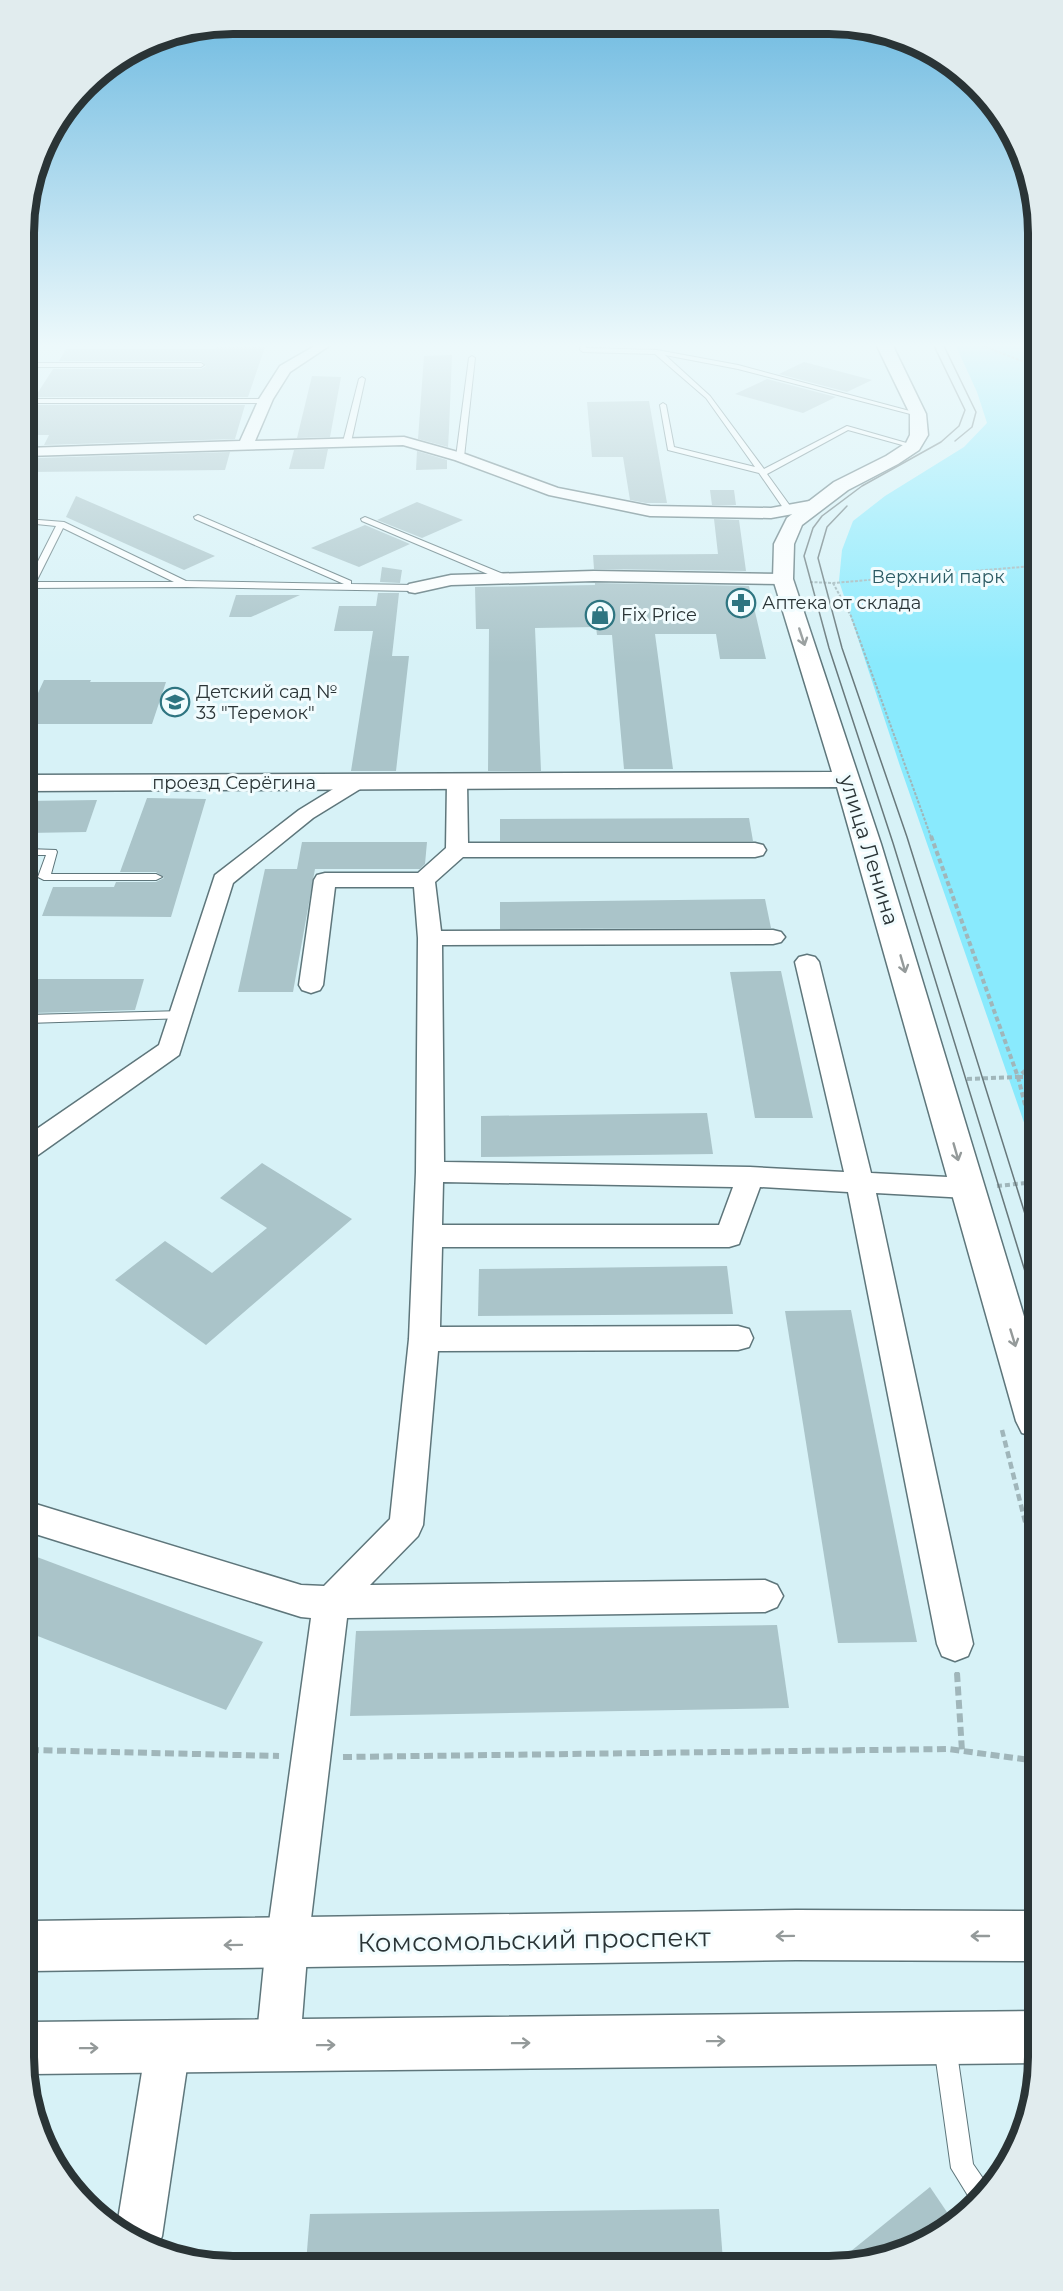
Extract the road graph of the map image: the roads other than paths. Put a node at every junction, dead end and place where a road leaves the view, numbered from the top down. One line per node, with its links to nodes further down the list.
1 (59, 451): 8 (street)
2 (439, 451): 9 (street)
3 (461, 451): 9 (lane)
4 (683, 451): 10 (lane)
5 (748, 451): 10 (lane)
6 (804, 451): 10 (lane)
7 (906, 451): 11 (street, улица Ленина)
8 (35, 452)
9 (460, 457): 11 (street)
10 (764, 472): 11 (lane)
11 (802, 508): 18 (street, улица Ленина)
12 (198, 517): 21 (lane)
13 (365, 519): 17 (lane)
14 (35, 522): 15 (lane)
15 (61, 524): 16 (lane); 19 (lane)
16 (35, 576)
17 (505, 579): 18 (street); 22 (street)
18 (783, 579): 23 (street, улица Ленина, one-way to 23)
19 (186, 584): 20 (lane); 21 (lane)
20 (35, 585)
21 (355, 587): 22 (lane)
22 (415, 588)
23 (848, 779): 26 (street, проезд Серёгина); 42 (street, улица Ленина, one-way to 42)
24 (358, 782): 25 (street, проезд Серёгина); 26 (street, проезд Серёгина); 36 (street)
25 (35, 783)
26 (449, 783): 28 (street)
27 (755, 849): 28 (street)
28 (457, 850): 31 (street)
29 (35, 852): 30 (lane)
30 (156, 877)
31 (424, 880): 33 (street); 35 (street)
32 (773, 937): 33 (street)
33 (430, 938): 39 (street)
34 (807, 962): 41 (street)
35 (310, 985)
36 (183, 1015): 37 (lane); 38 (street)
37 (35, 1019)
38 (34, 1144)
39 (430, 1172): 40 (street); 43 (street)
40 (750, 1177): 41 (street); 43 (street)
41 (860, 1183): 42 (street); 50 (street)
42 (967, 1188): 46 (street, улица Ленина, one-way to 46)
43 (427, 1236): 45 (street)
44 (738, 1338): 45 (street)
45 (424, 1339): 49 (street)
46 (1028, 1394)
47 (34, 1519): 49 (street)
48 (765, 1596): 49 (street)
49 (332, 1602): 52 (street)
50 (955, 1644)
51 (1028, 1936): 52 (street, Комсомольский проспект, one-way to 52)
52 (287, 1944): 53 (street, Комсомольский проспект, one-way to 53); 56 (street)
53 (34, 1946)
54 (1028, 2037): 55 (street)
55 (944, 2038): 56 (street, one-way to 55); 59 (lane)
56 (278, 2045): 57 (street)
57 (168, 2047): 58 (street, one-way to 57); 60 (street)
58 (34, 2048)
59 (977, 2191)
60 (139, 2233)

